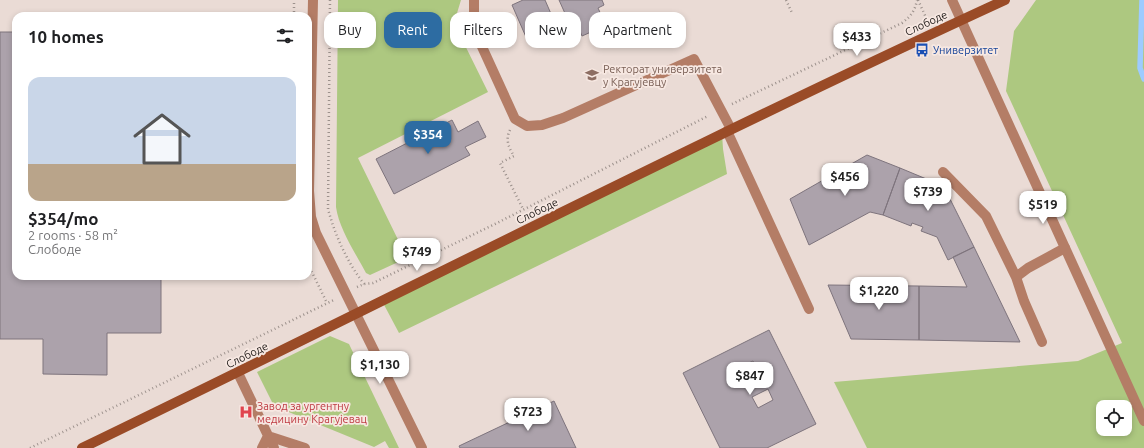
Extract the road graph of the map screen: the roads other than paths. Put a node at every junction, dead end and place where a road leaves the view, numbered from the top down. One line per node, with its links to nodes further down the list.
1 (313, 0): 6 (street)
2 (474, 0): 7 (street)
3 (952, 0): 5 (street)
4 (1005, 0): 5 (street, Слободе)
5 (962, 20): 7 (street, Слободе); 10 (street)
6 (312, 69)
7 (729, 130): 12 (street); 13 (street, Слободе)
8 (943, 172): 11 (street)
9 (312, 216): 13 (street)
10 (1065, 248): 11 (street); 16 (street)
11 (1016, 277): 14 (street)
12 (809, 309)
13 (357, 313): 15 (street, Слободе); 22 (street)
14 (1042, 342)
15 (238, 373): 17 (street); 18 (street, Слободе)
16 (1144, 421)
17 (268, 436): 19 (street); 20 (street); 21 (street)
18 (82, 448)
19 (262, 448)
20 (274, 448)
21 (305, 448)
22 (422, 448)

